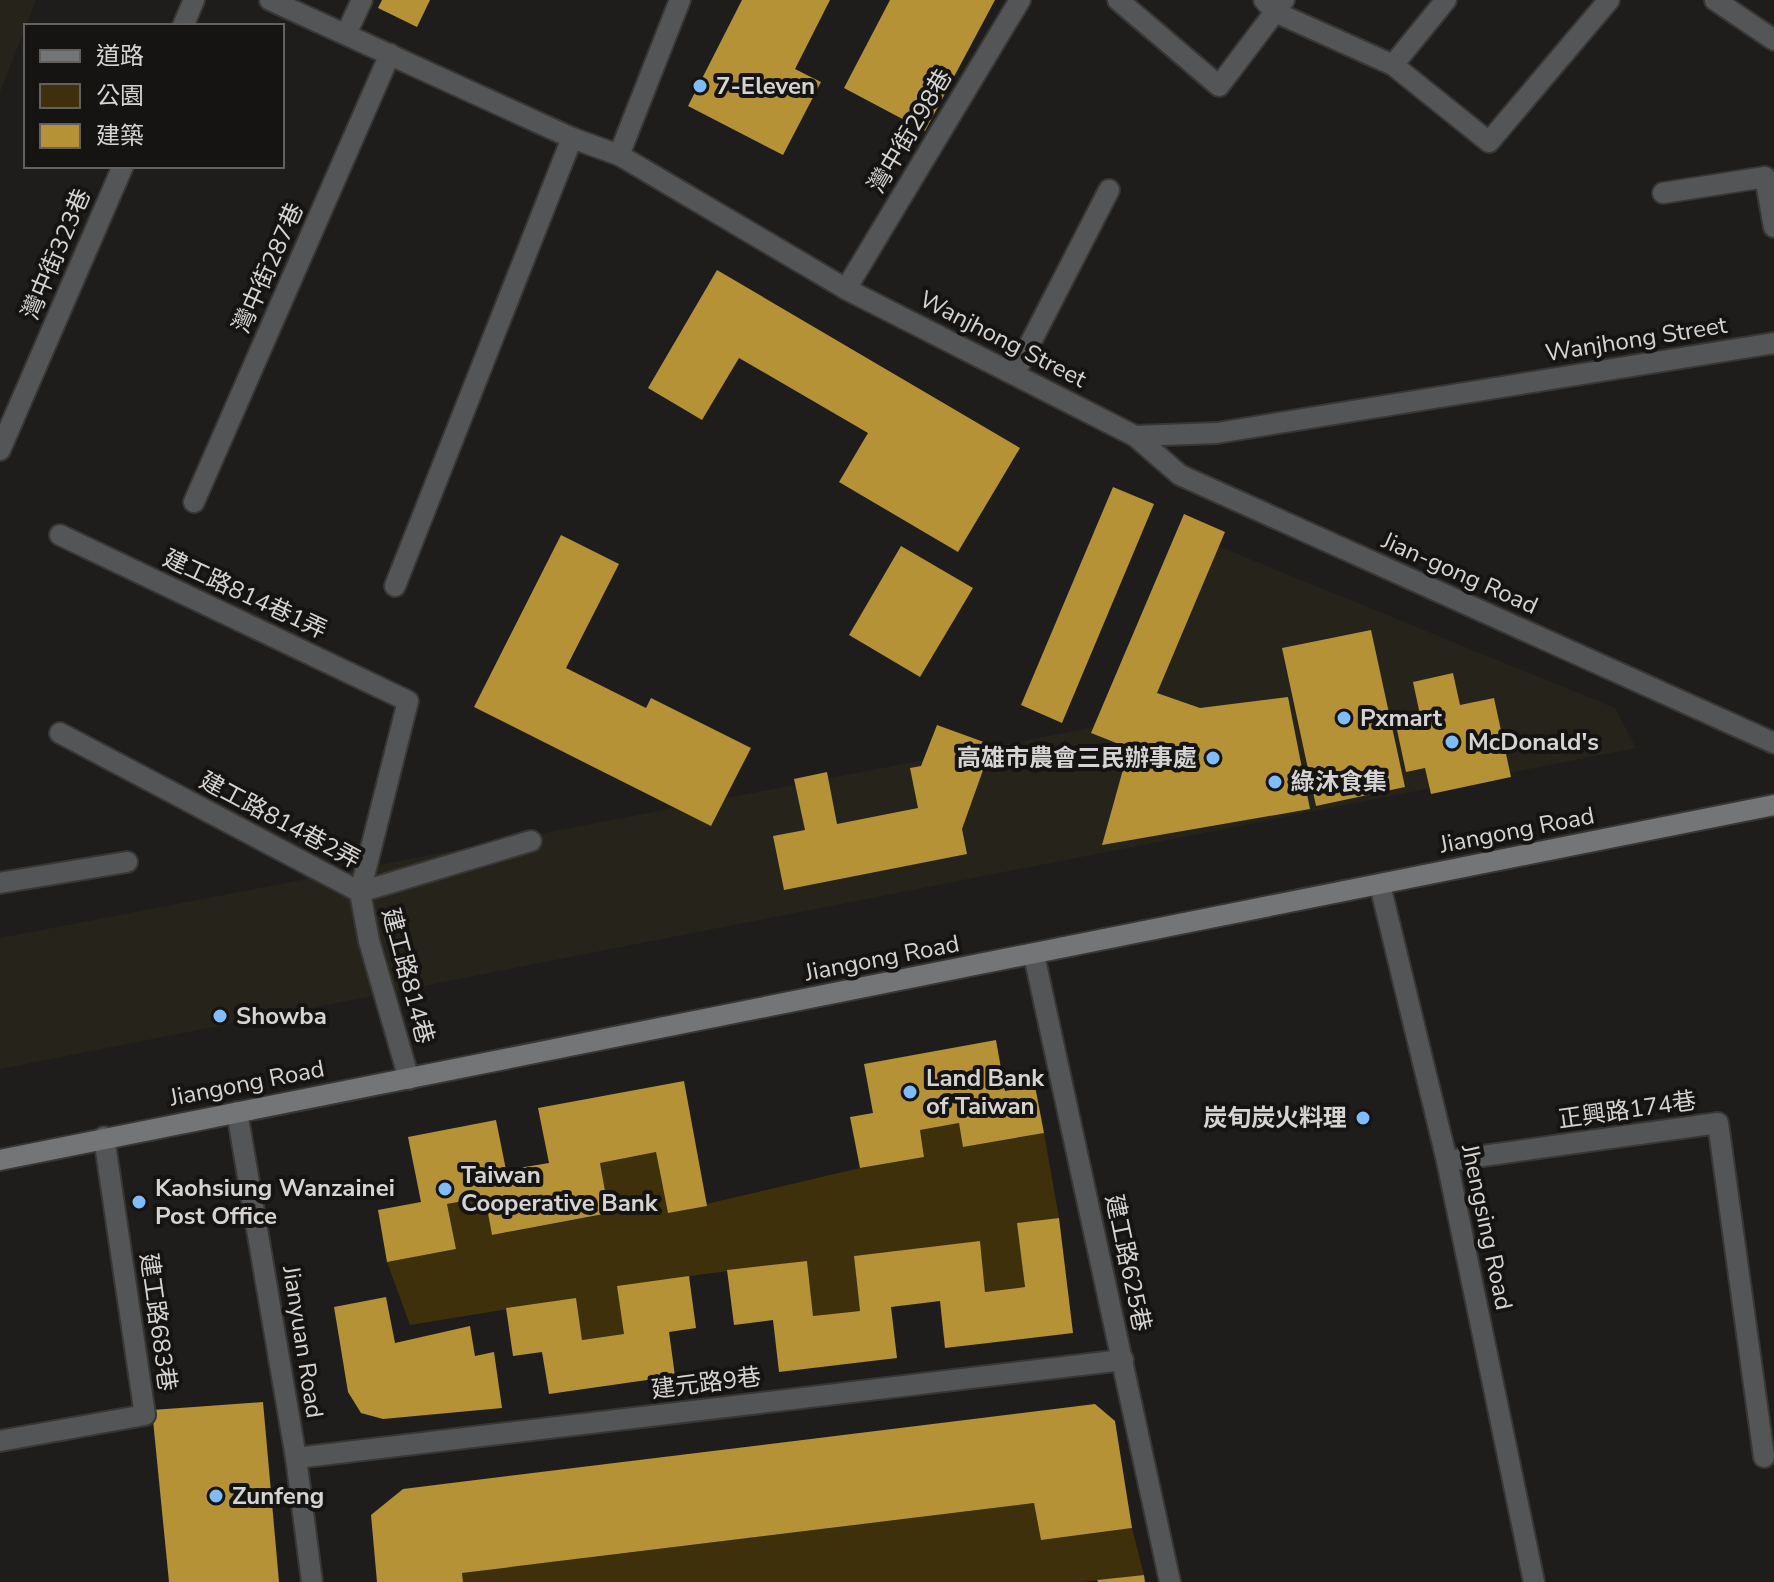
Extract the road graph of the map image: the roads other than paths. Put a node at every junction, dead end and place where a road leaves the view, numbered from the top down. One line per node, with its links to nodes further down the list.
1 (194, 0): 11 (street)
2 (270, 0): 12 (street, Wanjhong Street)
3 (362, 0): 12 (street)
4 (680, 0): 17 (street)
5 (1020, 0): 22 (street, 灣中街298巷)
6 (1118, 0): 10 (street)
7 (1446, 0): 15 (street)
8 (1609, 0): 15 (street)
9 (1715, 0): 13 (street)
10 (1274, 4): 15 (street)
11 (184, 24)
12 (346, 34): 14 (street, Wanjhong Street)
13 (1774, 40)
14 (390, 54): 16 (street, Wanjhong Street); 27 (street, 灣中街287巷)
15 (1393, 65)
16 (572, 138): 17 (street, Wanjhong Street); 29 (street)
17 (619, 155): 22 (street, Wanjhong Street)
18 (122, 168): 26 (street, 灣中街323巷)
19 (1109, 190): 24 (street)
20 (1663, 193): 21 (street)
21 (1774, 227)
22 (846, 289): 24 (street, Wanjhong Street)
23 (1774, 343): 25 (street, Wanjhong Street)
24 (1015, 373): 25 (street, Wanjhong Street)
25 (1135, 436): 32 (street, Jian-gong Road)
26 (0, 450)
27 (194, 502)
28 (60, 535): 30 (street, 建工路814巷1弄)
29 (395, 586)
30 (408, 701): 38 (street, 建工路814巷)
31 (60, 733): 38 (street, 建工路814巷2弄)
32 (1774, 743)
33 (1774, 805): 37 (street, Jiangong Road)
34 (531, 841): 38 (street, 建工路814巷2弄)
35 (127, 862): 36 (street)
36 (0, 883)
37 (1380, 885): 39 (street, Jiangong Road); 44 (street, Jhengsing Road)
38 (360, 892): 40 (street, 建工路814巷)
39 (1034, 955): 40 (street, Jiangong Road); 45 (street, 建工路625巷)
40 (409, 1079): 41 (street, Jiangong Road)
41 (237, 1112): 42 (street, Jiangong Road); 48 (street, Jianyuan Road)
42 (104, 1137): 43 (street, Jiangong Road); 46 (street, 建工路683巷)
43 (0, 1160)
44 (1447, 1161): 47 (street, 正興路174巷); 51 (street, Jhengsing Road)
45 (1123, 1360): 48 (street, 建元路9巷); 50 (street, 建工路625巷)
46 (0, 1441)
47 (1764, 1457)
48 (296, 1458): 49 (street, Jianyuan Road)
49 (312, 1582)
50 (1170, 1582)
51 (1534, 1582)

